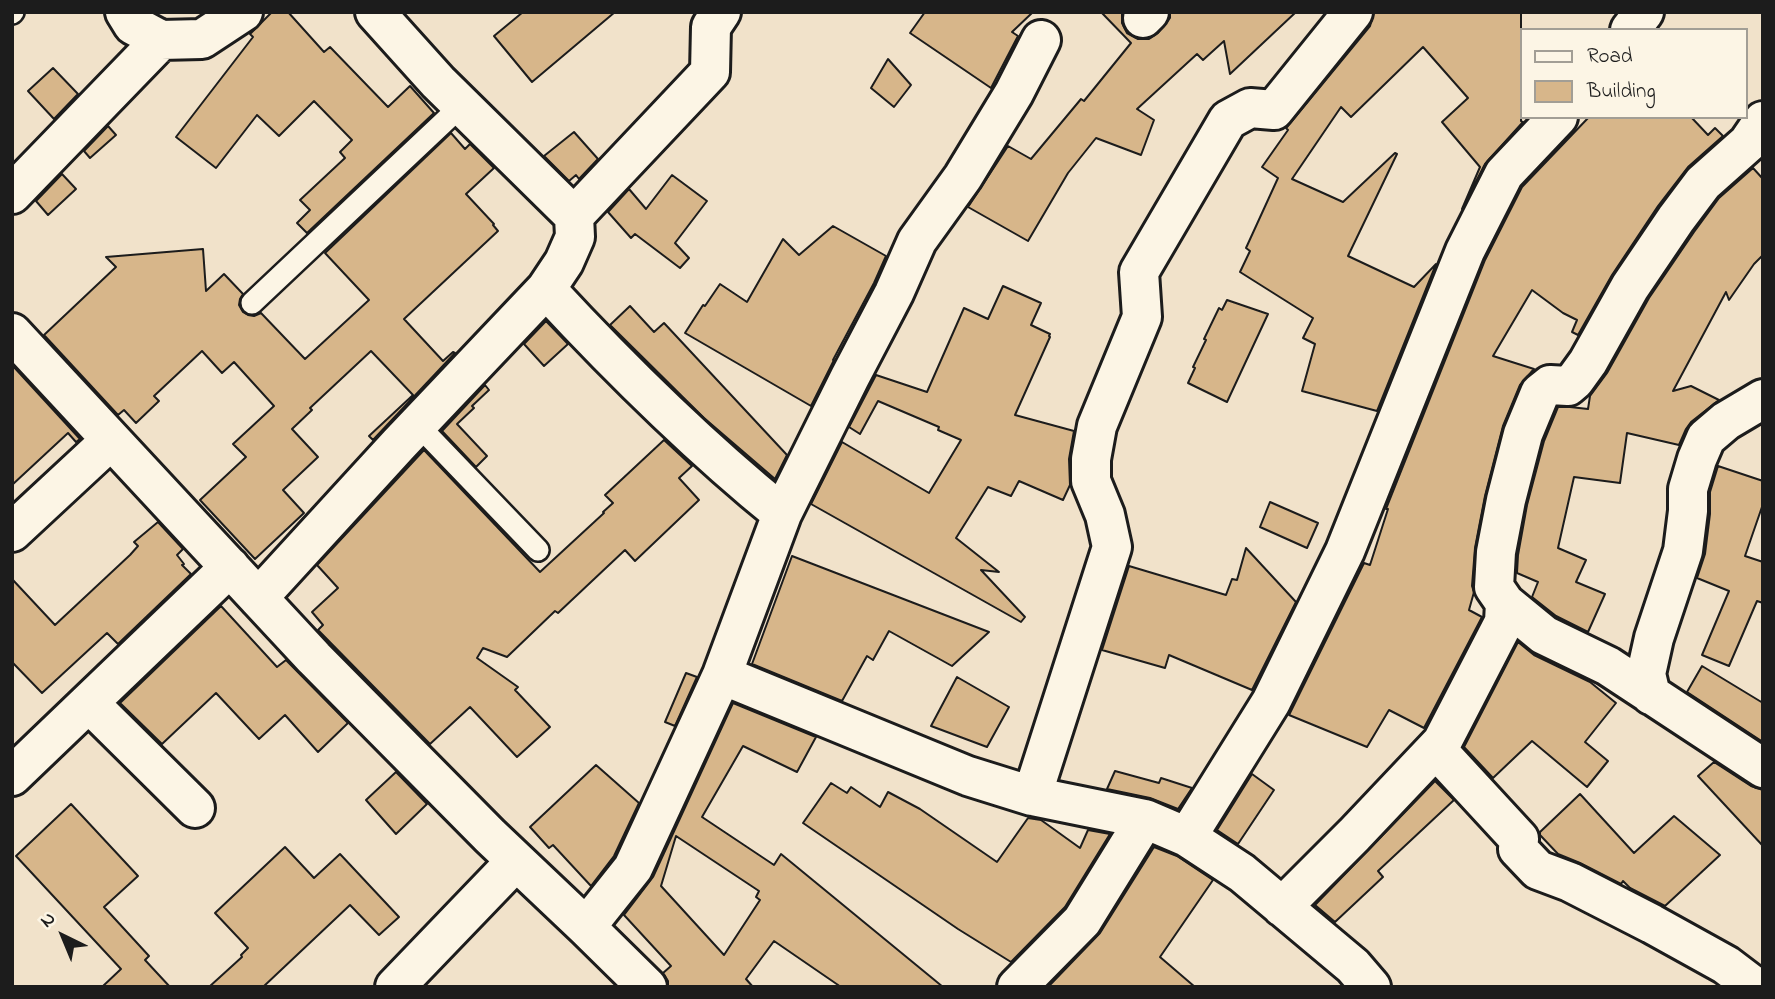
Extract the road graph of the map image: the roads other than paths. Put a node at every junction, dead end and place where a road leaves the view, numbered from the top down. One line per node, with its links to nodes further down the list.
1 (125, 12): 8 (street)
2 (243, 12): 8 (street)
3 (375, 12): 10 (street)
4 (720, 12): 14 (street)
5 (1353, 12): 33 (street)
6 (1644, 12): 7 (street)
7 (1632, 28)
8 (161, 40): 13 (street)
9 (1041, 40): 21 (street)
10 (462, 104): 14 (street); 16 (lane)
11 (1556, 119): 36 (street)
12 (1763, 121): 26 (street)
13 (12, 194)
14 (574, 216): 15 (street)
15 (546, 289): 19 (street); 21 (street)
16 (252, 303)
17 (12, 333): 20 (street)
18 (1763, 399): 28 (street)
19 (417, 424): 23 (lane); 25 (street)
20 (111, 440): 22 (street); 24 (street)
21 (782, 514): 27 (street)
22 (12, 532)
23 (538, 550)
24 (230, 567): 25 (street); 29 (street)
25 (258, 598): 37 (street)
26 (1505, 603): 28 (street); 30 (street)
27 (722, 675): 33 (street); 39 (street)
28 (1651, 695): 31 (street)
29 (89, 703): 32 (street); 34 (street)
30 (1436, 749): 38 (street); 44 (street)
31 (1763, 768)
32 (12, 776)
33 (1032, 796): 35 (street)
34 (195, 808)
35 (1145, 819): 36 (street); 42 (street)
36 (1187, 837): 38 (street)
37 (516, 861): 39 (street); 40 (street)
38 (1282, 907): 43 (street)
39 (586, 926): 41 (street)
40 (395, 987)
41 (647, 987)
42 (1017, 987)
43 (1371, 987)
44 (1755, 987)

